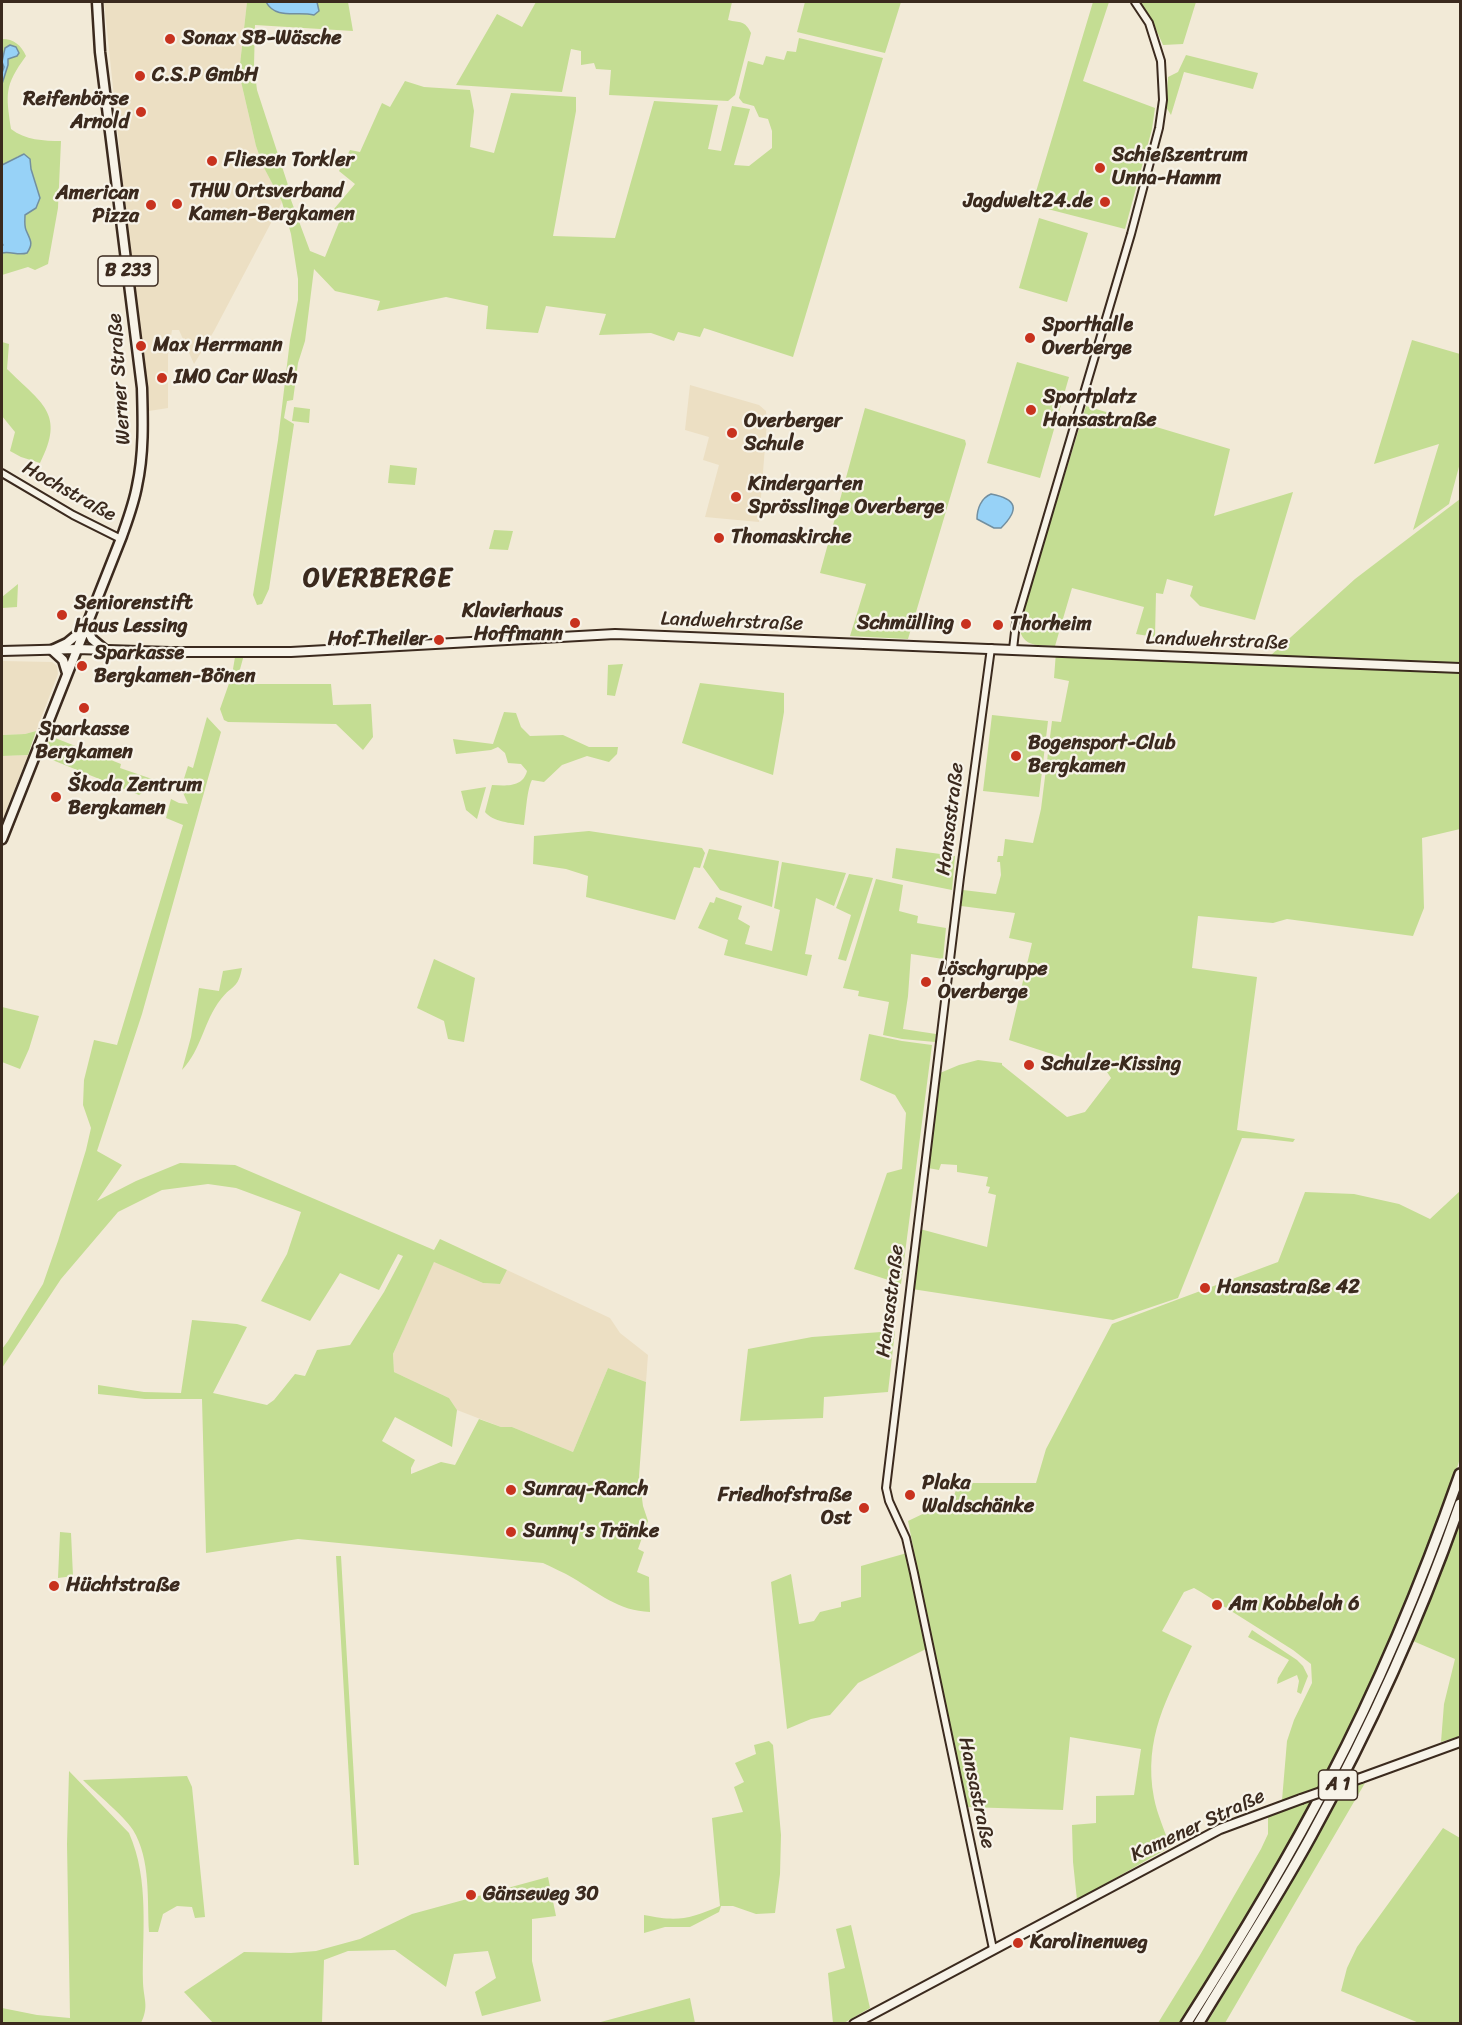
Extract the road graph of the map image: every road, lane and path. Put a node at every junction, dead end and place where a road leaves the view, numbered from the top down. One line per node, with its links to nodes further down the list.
1 (97, 2): 4 (main road, Werner Straße / B 233)
2 (1135, 2): 7 (street)
3 (2, 473): 4 (street, Hochstraße)
4 (121, 539): 5 (main road, Werner Straße / B 233)
5 (86, 627): 8 (main road); 9 (main road, Werner Straße / B 233); 10 (main road)
6 (990, 648): 7 (main road, Landwehrstraße); 10 (main road, Landwehrstraße); 18 (street, Hansastraße)
7 (1013, 649): 12 (main road, Landwehrstraße)
8 (52, 650): 9 (main road, Landwehrstraße); 11 (main road, Landwehrstraße); 13 (main road)
9 (77, 650): 10 (main road, Landwehrstraße); 13 (main road, Werner Straße / B 233)
10 (105, 650)
11 (2, 651)
12 (1461, 668)
13 (68, 674): 14 (main road, Werner Straße / B 233)
14 (2, 839)
15 (1461, 1474): 20 (highway, A 1)
16 (1461, 1504): 21 (highway, A 1)
17 (1461, 1742): 18 (main road, Kamener Straße, bridge)
18 (993, 1949): 19 (main road, Kamener Straße)
19 (855, 2024)
20 (1186, 2024)
21 (1198, 2024)

